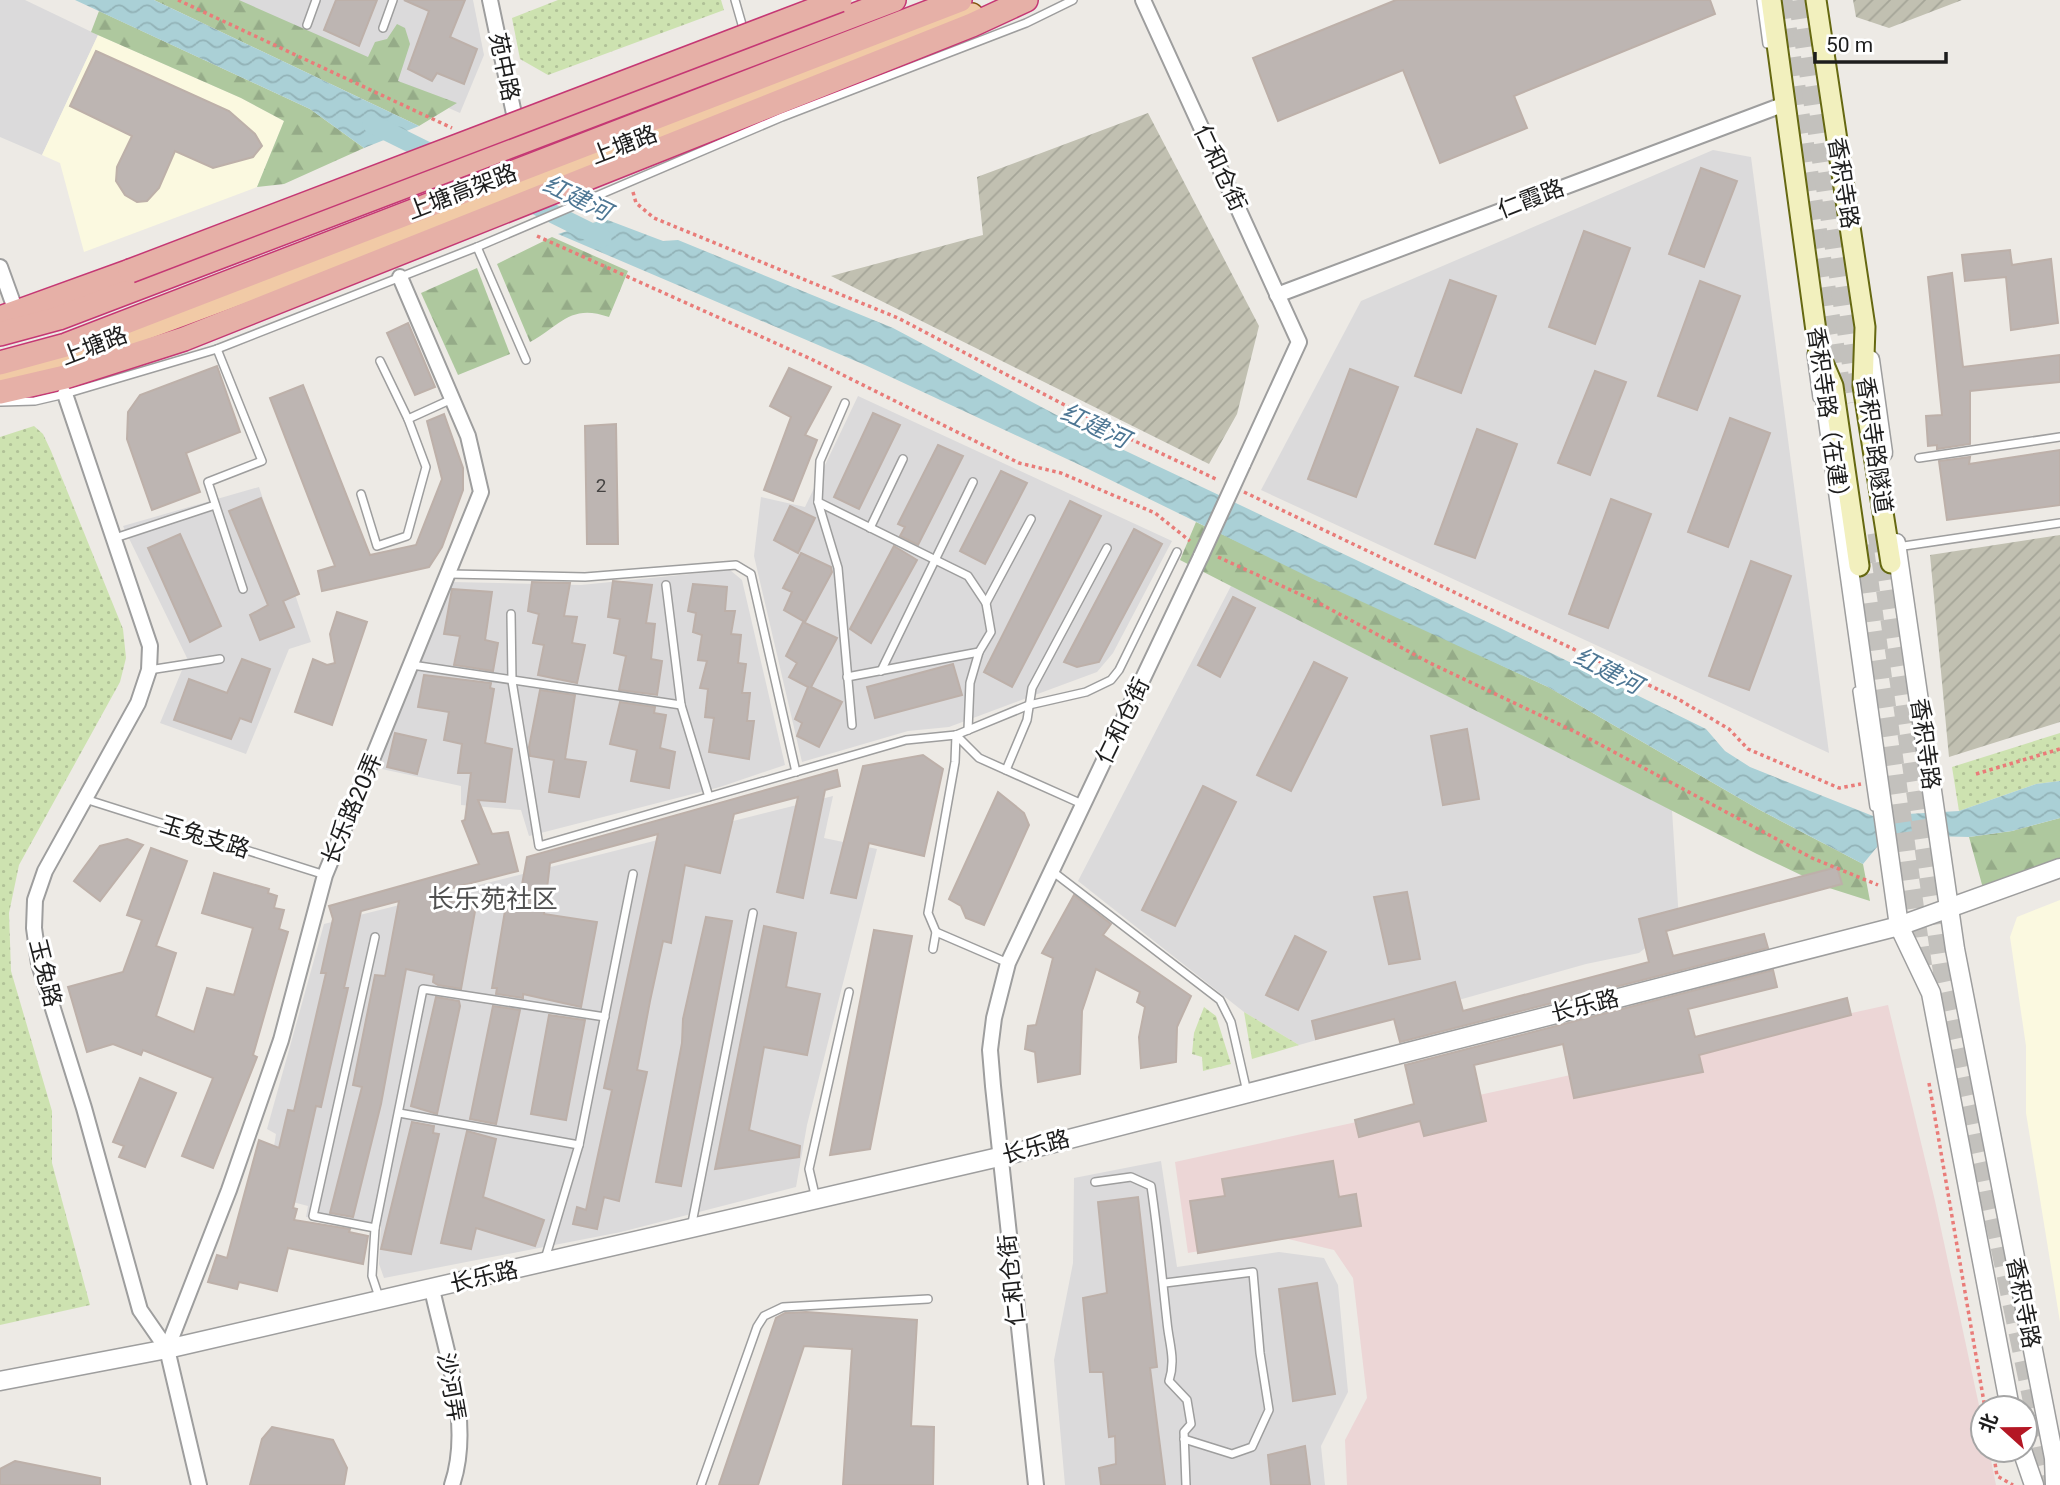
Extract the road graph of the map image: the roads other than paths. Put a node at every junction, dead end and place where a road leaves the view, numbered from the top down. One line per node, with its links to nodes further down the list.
1 (316, 0): 17 (lane)
2 (393, 0): 18 (lane)
3 (489, 0): 21 (street, 苑中路)
4 (735, 0): 19 (lane)
5 (813, 0): 19 (lane)
6 (840, 0): 27 (highway, bridge)
7 (864, 0): 21 (main road)
8 (894, 0): 29 (highway, 上塘高架路)
9 (960, 0): 34 (highway, 上塘高架路)
10 (1013, 0): 35 (main road, 上塘路)
11 (1026, 0): 36 (highway)
12 (1073, 0): 23 (lane)
13 (1143, 0): 26 (street, 仁和仓街)
14 (1761, 0): 20 (lane)
15 (1771, 0): 20 (main road, 香积寺路（在建）)
16 (1816, 0): 28 (main road, 香积寺路)
17 (307, 25)
18 (383, 28)
19 (743, 28): 21 (lane)
20 (1781, 105): 26 (street, 仁霞路); 31 (main road, 香积寺路（在建）); 80 (lane)
21 (516, 124): 22 (lane); 27 (main road)
22 (383, 164)
23 (477, 247): 25 (lane); 32 (lane)
24 (0, 267): 27 (street)
25 (400, 277): 30 (lane); 38 (street, 长乐路20弄)
26 (1278, 295): 79 (street, 仁和仓街, bridge)
27 (8, 310)
28 (1865, 327): 55 (main road, 香积寺路隧道)
29 (0, 334)
30 (218, 349): 37 (lane); 48 (lane)
31 (1819, 353): 57 (main road, 香积寺路隧道); 80 (street, 香积寺路（在建）)
32 (526, 360)
33 (380, 361): 41 (lane)
34 (0, 363)
35 (0, 383)
36 (0, 392)
37 (65, 394): 39 (lane); 52 (street, 玉兔路)
38 (452, 400): 41 (lane); 58 (street, 长乐路20弄)
39 (0, 402)
40 (845, 403): 47 (lane)
41 (408, 419): 46 (lane)
42 (2060, 437): 43 (lane)
43 (1919, 458)
44 (903, 459): 51 (lane)
45 (973, 482): 56 (lane)
46 (361, 494)
47 (818, 502): 51 (lane); 68 (lane)
48 (215, 505): 52 (lane); 60 (lane)
49 (1031, 519): 61 (lane)
50 (2060, 523): 55 (lane)
51 (870, 527): 56 (lane)
52 (115, 538): 66 (street, 玉兔路)
53 (1107, 548): 71 (lane)
54 (1177, 552): 71 (lane)
55 (1894, 555): 86 (street, 香积寺路)
56 (934, 559): 61 (lane); 67 (lane)
57 (1859, 566)
58 (450, 574): 65 (street, 长乐路20弄); 76 (lane)
59 (666, 586): 70 (lane)
60 (243, 589)
61 (986, 603): 63 (lane)
62 (511, 614): 69 (lane)
63 (979, 652): 67 (lane); 73 (lane)
64 (220, 659): 66 (lane)
65 (412, 665): 69 (lane); 84 (street, 长乐路20弄)
66 (149, 670): 78 (street, 玉兔路)
67 (881, 671): 68 (lane)
68 (847, 677): 72 (lane)
69 (512, 681): 70 (lane); 77 (lane)
70 (681, 705): 77 (lane)
71 (1029, 705): 73 (lane); 75 (lane)
72 (852, 725)
73 (968, 730): 74 (lane)
74 (956, 735): 75 (lane); 76 (lane); 89 (lane)
75 (1006, 770): 79 (lane)
76 (796, 772): 77 (lane)
77 (709, 797)
78 (85, 799): 84 (lane, 玉兔支路); 108 (street, 玉兔路)
79 (1082, 804): 83 (street, 仁和仓街)
80 (1879, 811): 81 (street, 香积寺路（在建）)
81 (1882, 835): 88 (street, 香积寺路)
82 (2060, 867): 86 (street, 长乐路)
83 (1050, 870): 92 (street, 仁和仓街); 95 (lane)
84 (325, 874): 108 (street, 长乐路20弄)
85 (633, 874): 94 (lane)
86 (1948, 907): 88 (street, 长乐路); 119 (street, 香积寺路)
87 (753, 913): 102 (lane)
88 (1899, 926): 95 (street, 长乐路); 110 (street, 香积寺路)
89 (936, 932): 91 (lane); 92 (lane)
90 (375, 937): 101 (lane)
91 (933, 949)
92 (1008, 963): 98 (street, 仁和仓街)
93 (849, 992): 100 (lane)
94 (605, 1017): 96 (lane); 97 (lane)
95 (1247, 1092): 98 (street, 长乐路)
96 (399, 1113): 97 (lane); 101 (lane)
97 (579, 1145): 103 (lane)
98 (999, 1157): 100 (street, 长乐路); 116 (street, 仁和仓街)
99 (1095, 1182): 104 (lane)
100 (816, 1200): 102 (street, 长乐路)
101 (375, 1228): 107 (lane)
102 (691, 1229): 103 (street, 长乐路)
103 (544, 1263): 105 (street, 长乐路)
104 (1165, 1283): 111 (lane); 111 (lane)
105 (432, 1289): 107 (street, 长乐路); 114 (street, 沙河弄)
106 (928, 1299): 115 (lane)
107 (381, 1301): 108 (street, 长乐路)
108 (167, 1349): 109 (street, 长乐路); 113 (street, 玉兔路)
109 (0, 1381)
110 (2007, 1394)
111 (1184, 1439): 117 (lane)
112 (2027, 1464): 118 (street)
113 (199, 1485)
114 (452, 1485)
115 (701, 1485)
116 (1036, 1485)
117 (1186, 1485)
118 (2034, 1485)
119 (2055, 1485)

